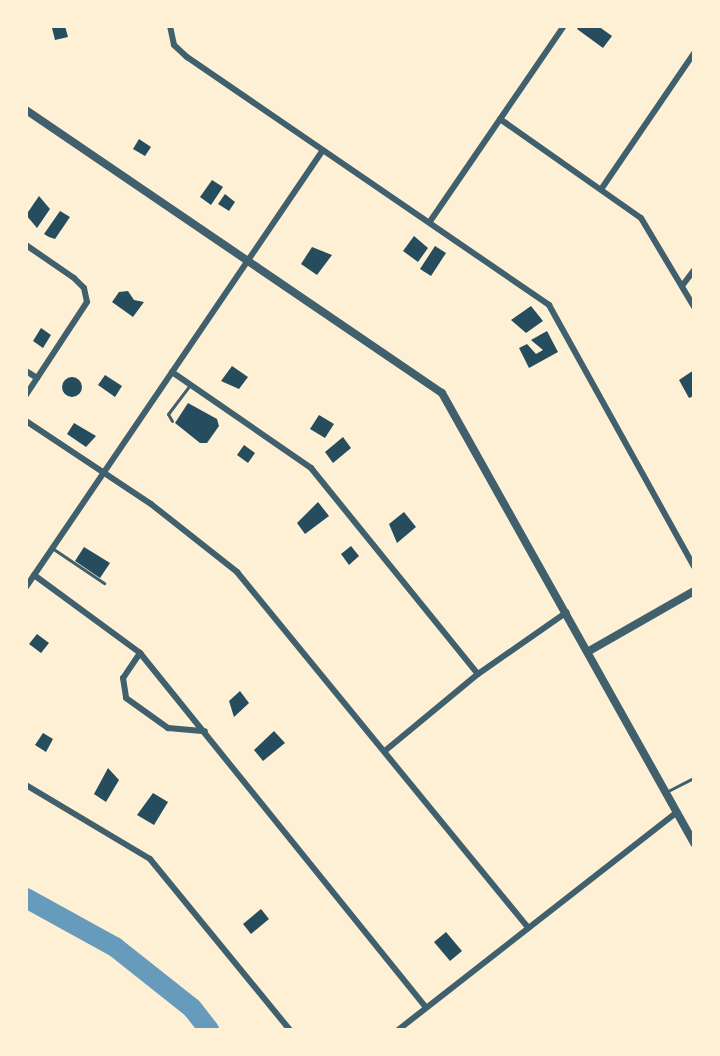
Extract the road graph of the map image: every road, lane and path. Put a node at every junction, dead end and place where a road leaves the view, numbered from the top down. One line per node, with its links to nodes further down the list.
1 (170, 26): 6 (street)
2 (564, 26): 5 (street)
3 (694, 53): 7 (street)
4 (26, 110): 10 (street)
5 (500, 119): 7 (street); 8 (street)
6 (323, 150): 8 (street); 10 (street)
7 (602, 188): 12 (street)
8 (431, 220): 23 (street)
9 (26, 245): 16 (street)
10 (248, 261): 15 (street); 28 (street)
11 (694, 270): 12 (street)
12 (682, 286): 13 (street)
13 (694, 307)
14 (26, 371): 16 (street)
15 (172, 372): 17 (street); 21 (street)
16 (37, 378): 18 (street)
17 (190, 384): 20 (lane); 31 (street)
18 (26, 395)
19 (26, 421): 21 (street)
20 (172, 421)
21 (102, 472): 22 (street); 33 (street)
22 (52, 548): 24 (street); 25 (lane)
23 (694, 567)
24 (34, 575): 26 (street); 30 (street)
25 (104, 583)
26 (26, 587)
27 (694, 591): 29 (street)
28 (568, 612): 29 (street); 31 (street)
29 (589, 651): 36 (street)
30 (140, 653): 32 (street); 32 (street)
31 (478, 674): 33 (street)
32 (205, 731): 40 (street)
33 (386, 750): 39 (street)
34 (694, 778): 36 (lane)
35 (26, 785): 41 (street)
36 (666, 792): 37 (street)
37 (677, 812): 38 (street); 39 (street)
38 (694, 843)
39 (528, 928): 40 (street)
40 (426, 1007): 42 (street)
41 (290, 1030)
42 (398, 1030)

